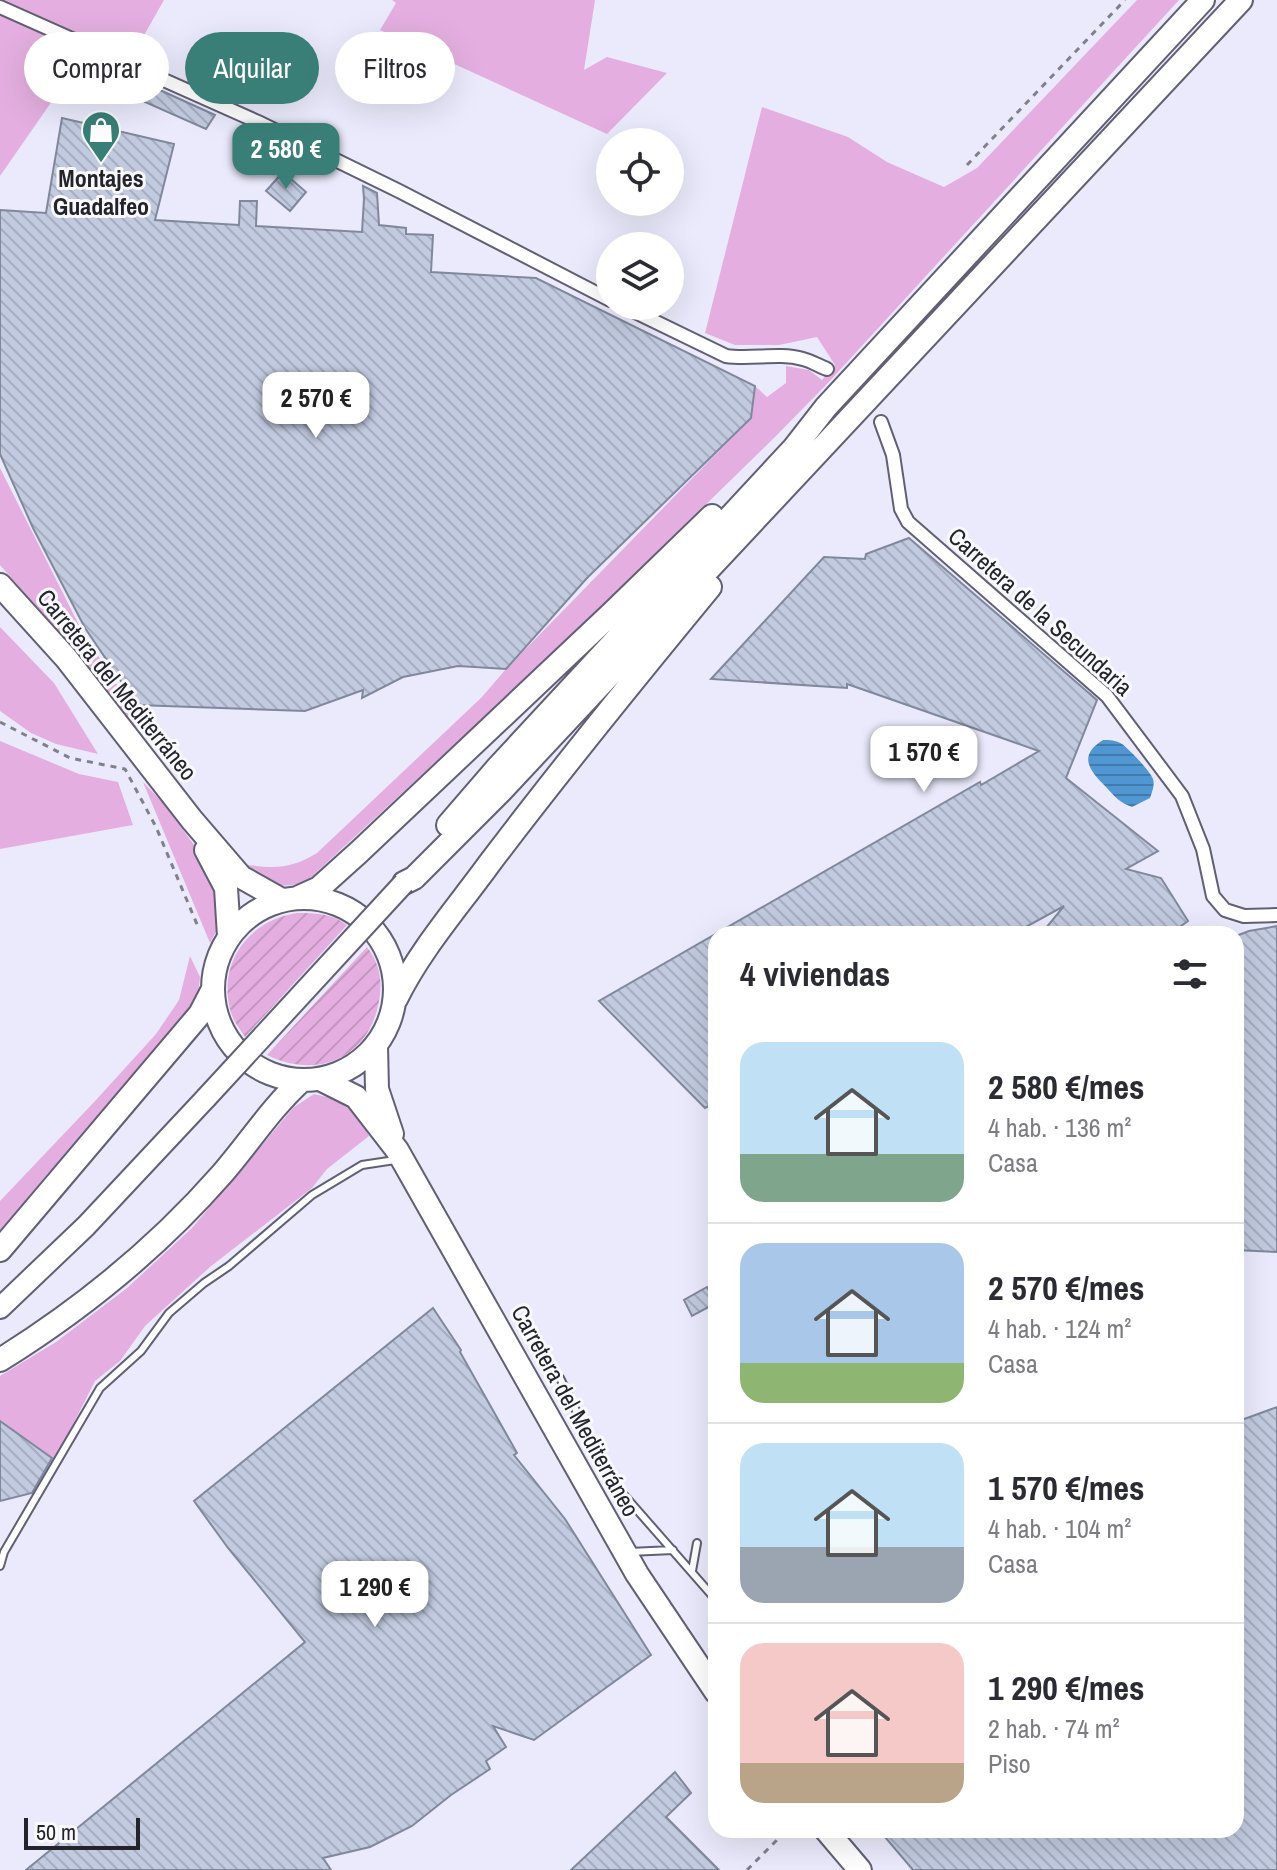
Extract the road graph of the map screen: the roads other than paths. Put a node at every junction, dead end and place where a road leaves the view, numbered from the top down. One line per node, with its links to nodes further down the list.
1 (1203, 0): 7 (highway)
2 (1241, 0): 9 (highway)
3 (0, 7): 4 (street)
4 (596, 293)
5 (652, 320): 6 (street)
6 (827, 369)
7 (826, 407): 12 (highway); 13 (highway)
8 (881, 422): 14 (street, Carretera de la Secundaria)
9 (832, 439): 12 (highway); 17 (highway)
10 (0, 585): 11 (highway, Carretera del Mediterráneo)
11 (192, 820): 13 (highway, Carretera del Mediterráneo); 15 (highway, Carretera del Mediterráneo)
12 (404, 883): 22 (main road, bridge)
13 (290, 899): 15 (highway); 17 (highway)
14 (1277, 915)
15 (229, 936): 16 (highway)
16 (213, 989): 19 (highway); 21 (highway)
17 (396, 999): 18 (highway)
18 (376, 1046): 19 (highway); 20 (highway, Carretera del Mediterráneo)
19 (311, 1080): 20 (highway, Carretera del Mediterráneo); 23 (highway)
20 (400, 1154): 27 (highway, Carretera del Mediterráneo); 28 (lane)
21 (0, 1250)
22 (0, 1308)
23 (0, 1360)
24 (560, 1378): 26 (lane)
25 (697, 1543): 29 (lane)
26 (673, 1550): 27 (lane); 29 (lane)
27 (625, 1553): 31 (highway, Carretera del Mediterráneo)
28 (0, 1566)
29 (692, 1571): 30 (lane)
30 (708, 1590)
31 (708, 1680)
32 (833, 1838): 33 (highway)
33 (860, 1870)

